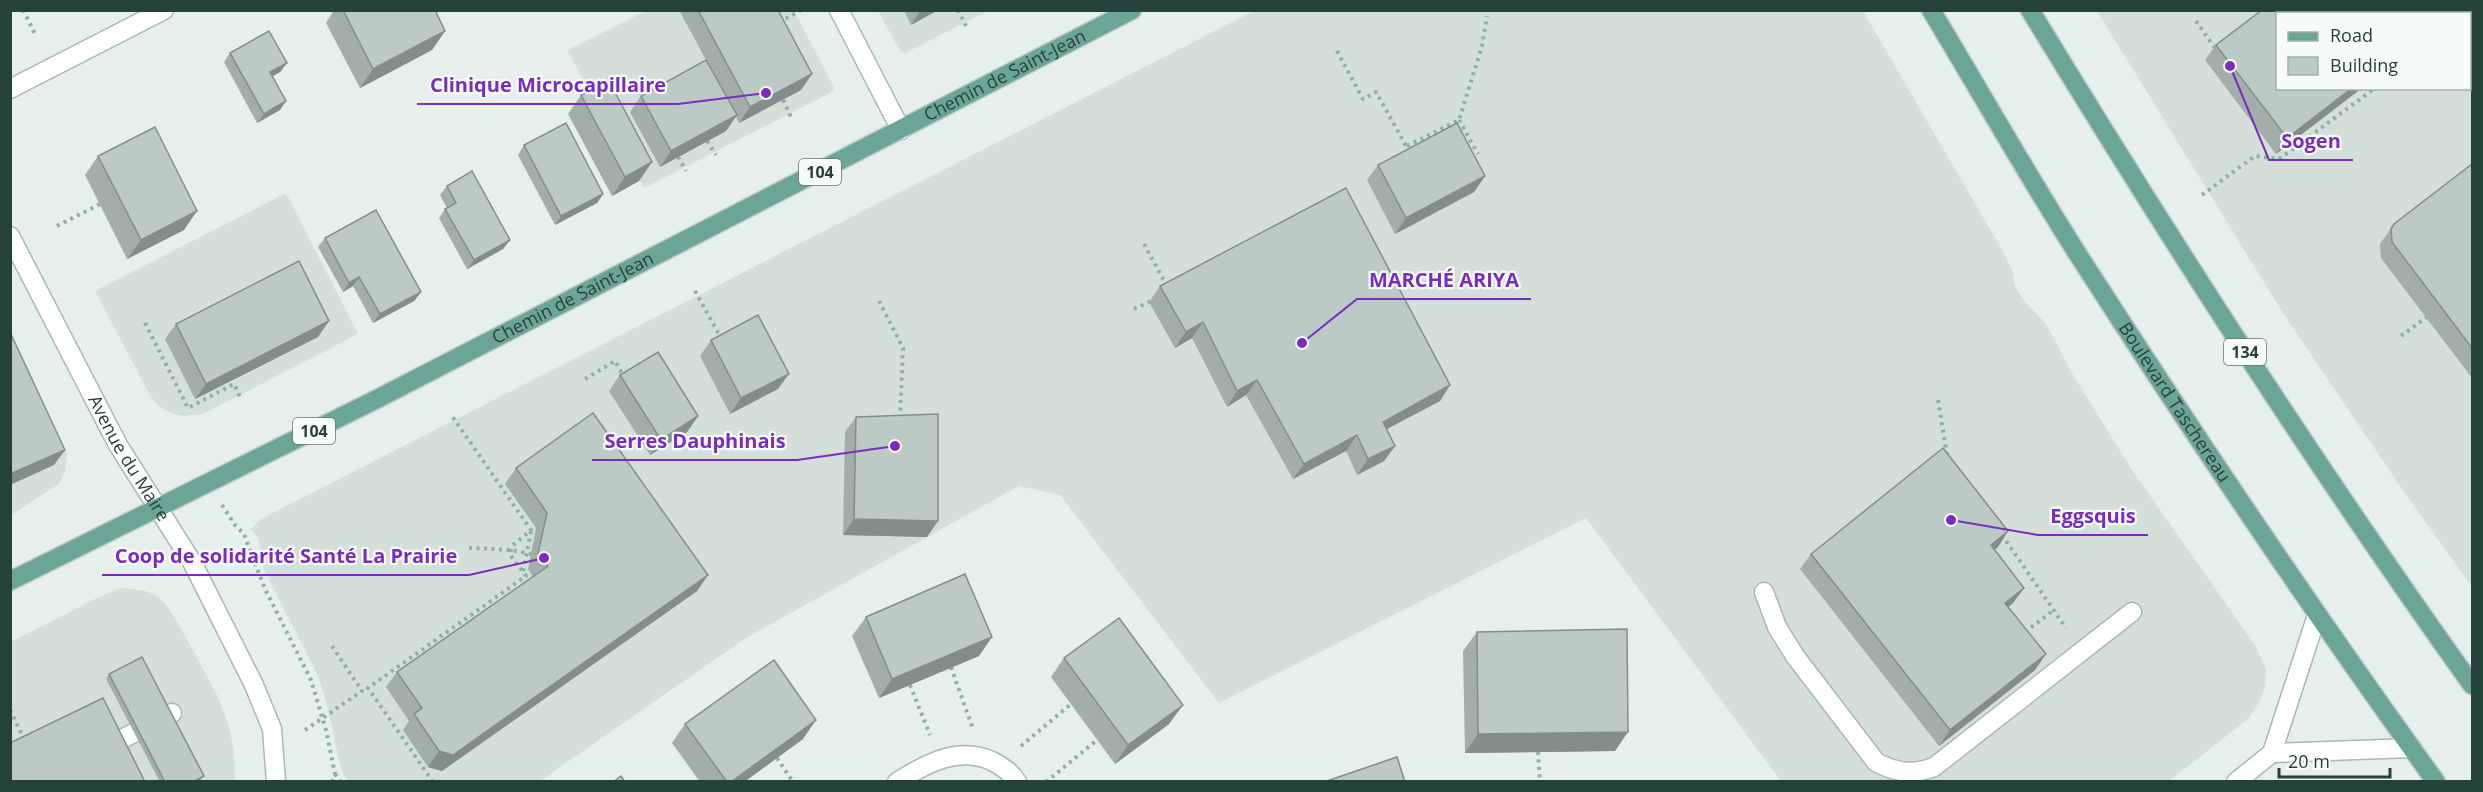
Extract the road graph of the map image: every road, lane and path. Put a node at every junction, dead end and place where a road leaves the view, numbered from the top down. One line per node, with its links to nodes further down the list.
1 (23, 10): 13 (path)
2 (164, 10): 16 (street)
3 (839, 10): 21 (street)
4 (958, 10): 12 (path)
5 (1132, 10): 21 (main road, Chemin de Saint-Jean / 104)
6 (1931, 10): 62 (main road, Boulevard Taschereau)
7 (2030, 10): 72 (main road, 134)
8 (800, 11): 11 (path)
9 (1487, 16): 20 (path)
10 (2196, 21): 15 (path)
11 (778, 22)
12 (966, 26)
13 (36, 36)
14 (1337, 51): 23 (path)
15 (2218, 51)
16 (10, 89)
17 (2372, 90): 29 (path)
18 (783, 100): 19 (path)
19 (791, 117)
20 (1459, 120): 23 (path); 24 (path)
21 (901, 130): 50 (main road, Chemin de Saint-Jean / 104)
22 (708, 141): 25 (path)
23 (1407, 146): 26 (path)
24 (1478, 154)
25 (716, 155)
26 (1412, 156)
27 (678, 157): 28 (path)
28 (686, 171)
29 (2202, 195)
30 (100, 204): 31 (path)
31 (57, 226)
32 (10, 236): 50 (street, Avenue du Maire)
33 (1144, 244): 35 (path)
34 (695, 291): 42 (path)
35 (1170, 291)
36 (1159, 296): 38 (path)
37 (879, 301): 48 (path)
38 (1134, 309)
39 (2427, 317): 41 (path)
40 (145, 322): 45 (path)
41 (2401, 336)
42 (724, 344)
43 (585, 379): 44 (path)
44 (626, 381)
45 (241, 399)
46 (1938, 400): 49 (path)
47 (452, 416): 52 (path)
48 (900, 419)
49 (1952, 462)
50 (159, 507): 58 (main road, Chemin de Saint-Jean / 104); 90 (street, Avenue du Maire)
51 (1996, 525): 60 (path)
52 (531, 531): 55 (path); 56 (path)
53 (244, 534): 78 (path)
54 (469, 548): 55 (path)
55 (511, 550): 56 (path); 57 (path)
56 (529, 553): 57 (path)
57 (523, 572): 63 (path)
58 (10, 581)
59 (1764, 592): 61 (street)
60 (2054, 610): 65 (path); 66 (path)
61 (2132, 612)
62 (2317, 615): 83 (main road, Boulevard Taschereau); 85 (street)
63 (465, 620): 64 (path); 69 (path)
64 (471, 628)
65 (2069, 632)
66 (2020, 635)
67 (330, 643): 74 (path)
68 (951, 667): 88 (path)
69 (387, 674): 70 (path); 73 (path)
70 (393, 682)
71 (910, 685): 87 (path)
72 (2472, 686)
73 (368, 688): 74 (path); 93 (path)
74 (362, 692): 78 (path)
75 (1071, 704): 88 (path)
76 (10, 710): 82 (path)
77 (172, 713): 80 (street)
78 (323, 717): 79 (path); 89 (path)
79 (305, 730)
80 (122, 739)
81 (1097, 740): 97 (path)
82 (27, 745)
83 (2412, 748): 85 (street); 100 (main road, Boulevard Taschereau)
84 (1538, 752): 98 (path)
85 (2272, 753): 99 (street)
86 (777, 758): 94 (path)
87 (940, 759): 88 (street); 95 (street)
88 (991, 760): 96 (street)
89 (335, 774): 91 (path); 92 (path)
90 (276, 782)
91 (332, 782)
92 (341, 782)
93 (434, 782)
94 (794, 782)
95 (897, 782)
96 (1017, 782)
97 (1046, 782)
98 (1540, 782)
99 (2236, 782)
100 (2436, 782)

